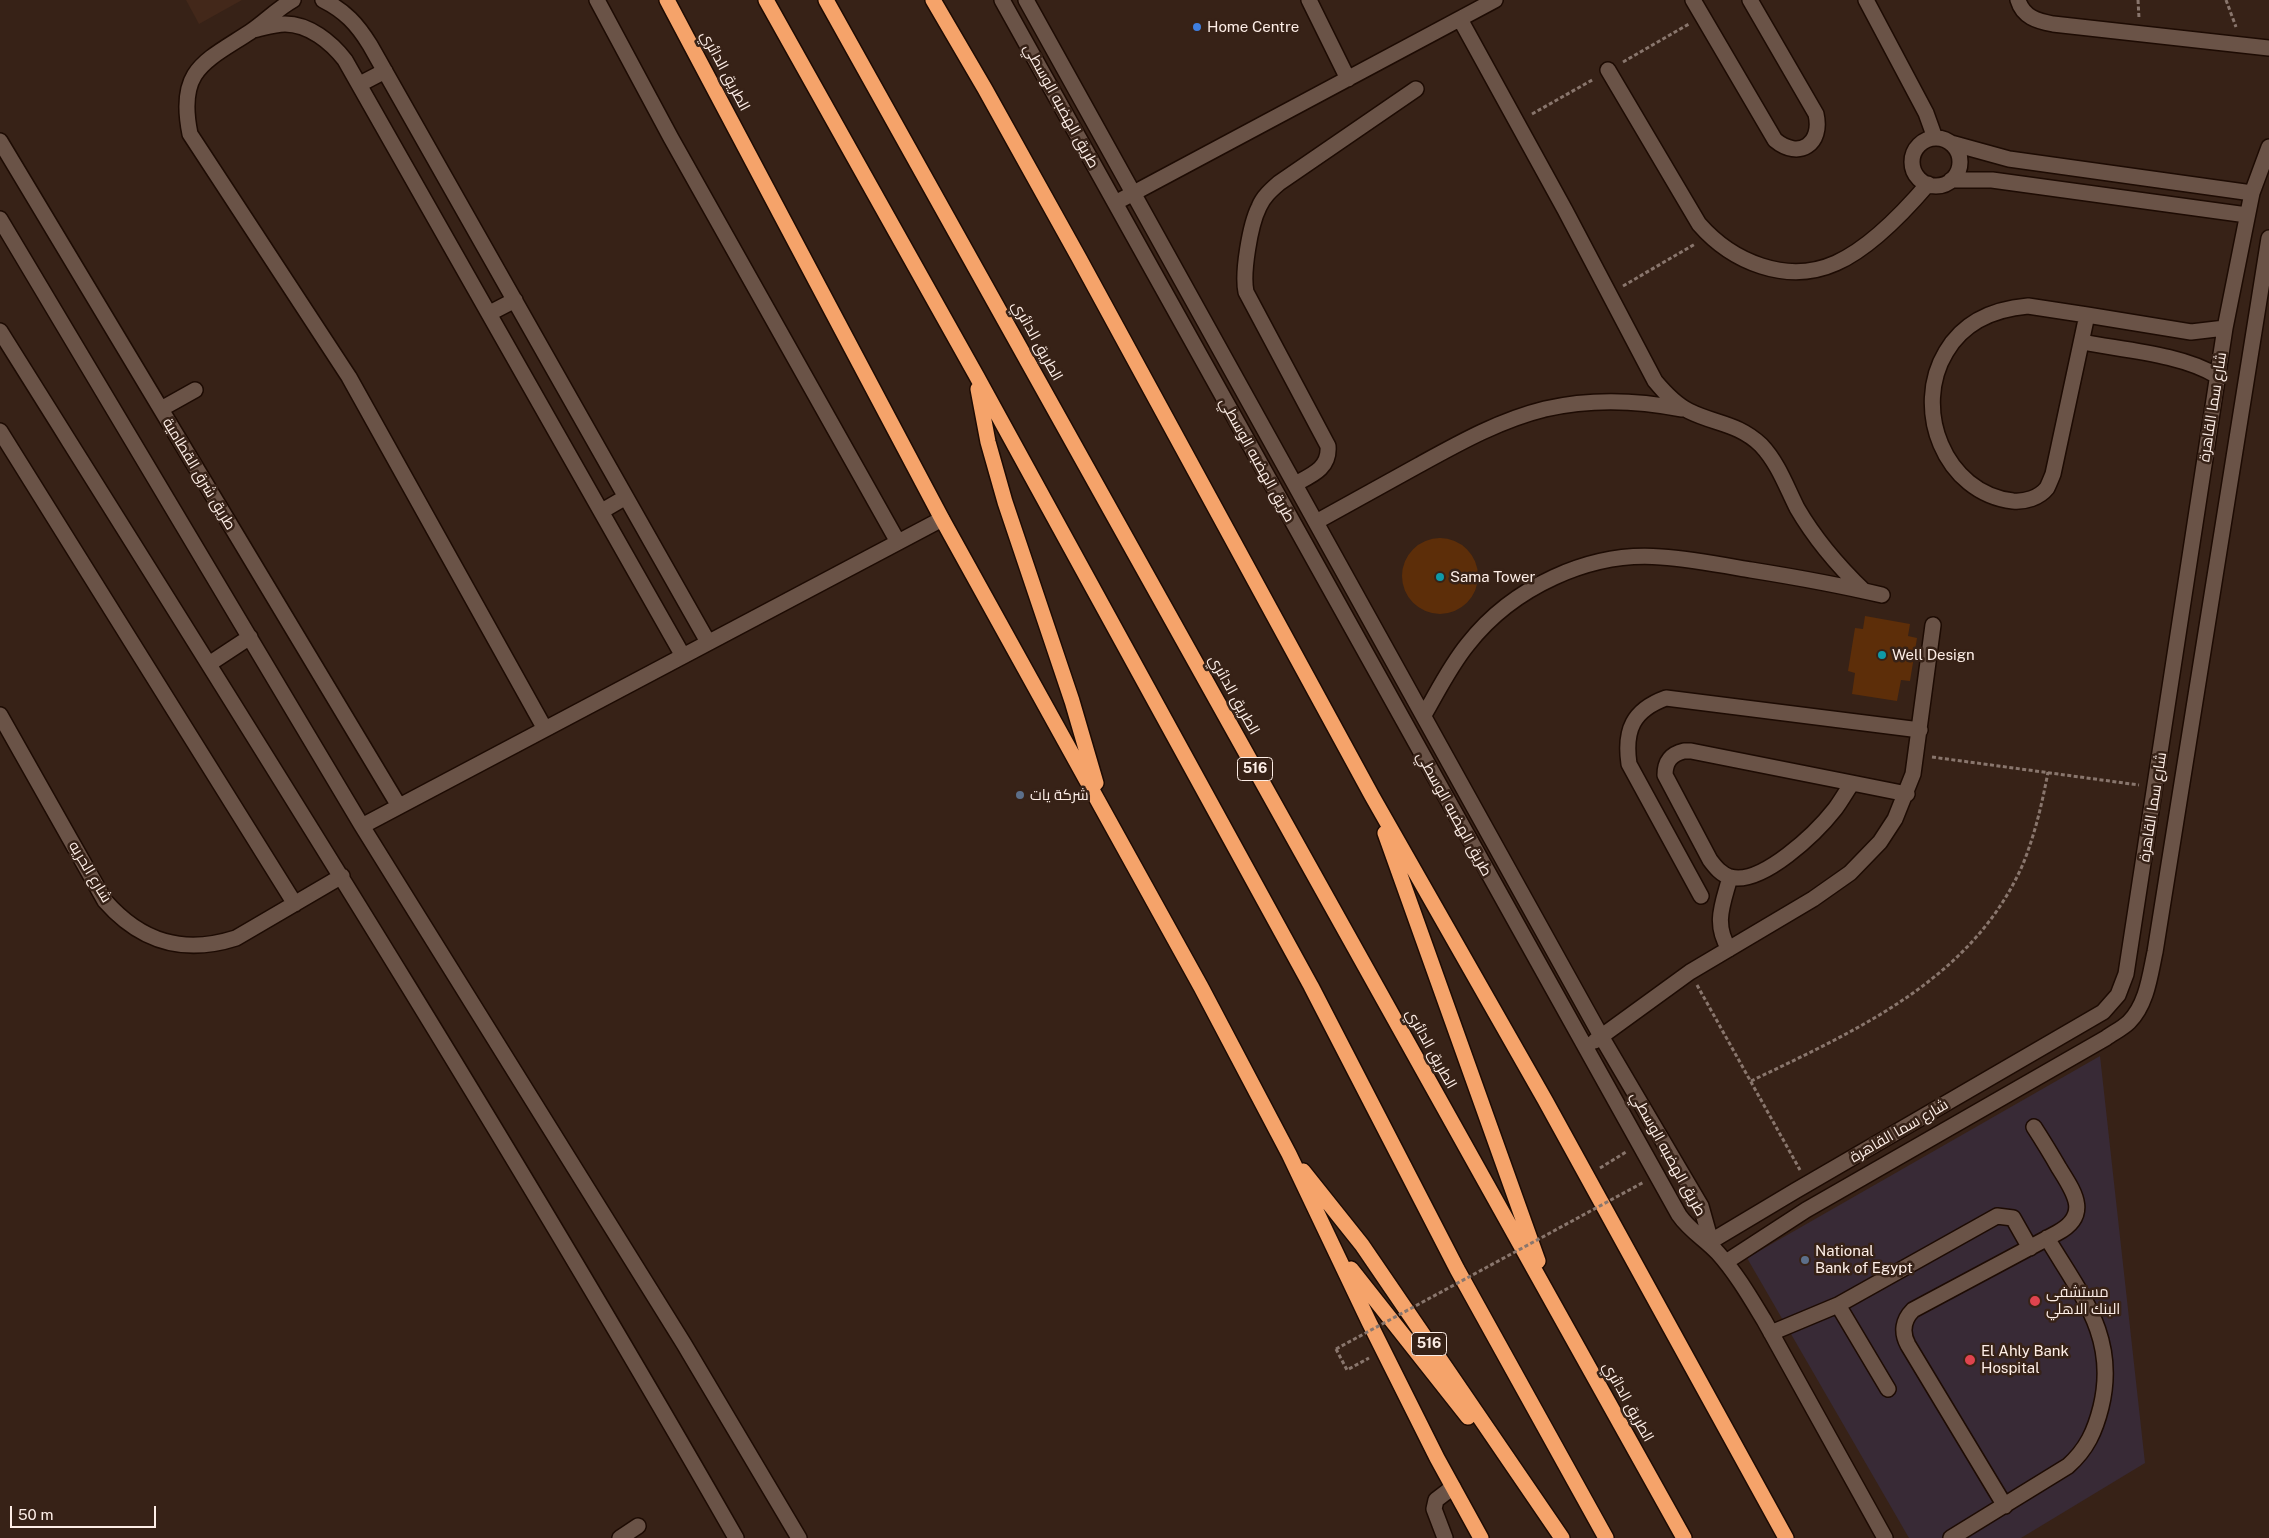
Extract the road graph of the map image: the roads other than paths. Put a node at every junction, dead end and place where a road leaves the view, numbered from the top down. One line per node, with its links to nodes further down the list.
1 (293, 0): 17 (street)
2 (323, 0): 19 (street)
3 (596, 0): 54 (street)
4 (667, 0): 52 (highway, الطريق الدائري / 516)
5 (766, 0): 43 (highway, 516)
6 (826, 0): 92 (highway, الطريق الدائري / 516)
7 (933, 0): 70 (highway, 516)
8 (1002, 0): 32 (street, طريق الهضبه الوسطي)
9 (1026, 0): 30 (street, طريق الهضبه الوسطي)
10 (1309, 0): 21 (street)
11 (1495, 0): 16 (street)
12 (1693, 0): 13 (street)
13 (1750, 0)
14 (1866, 0): 24 (street)
15 (2018, 0): 18 (street)
16 (1460, 19): 21 (street); 47 (street)
17 (252, 31): 22 (street); 66 (street)
18 (2269, 48)
19 (385, 70): 22 (street); 37 (street)
20 (1608, 70): 29 (street)
21 (1348, 79): 30 (street)
22 (360, 84): 38 (street)
23 (1416, 89): 49 (street)
24 (1935, 138): 26 (street); 29 (street)
25 (0, 141): 46 (street, طريق شرق القطامية)
26 (1951, 143): 28 (street); 31 (street)
27 (2269, 146): 31 (street, شارع سما القاهرة)
28 (1951, 180): 29 (street); 34 (street)
29 (1928, 184)
30 (1134, 193): 32 (street); 49 (street, طريق الهضبه الوسطي)
31 (2252, 193): 34 (street, شارع سما القاهرة)
32 (1116, 203): 58 (street, طريق الهضبه الوسطي)
33 (0, 219): 60 (street)
34 (2246, 222): 35 (street); 40 (street, شارع سما القاهرة)
35 (2269, 233)
36 (2269, 238): 81 (street, شارع سما القاهرة)
37 (515, 300): 38 (street); 50 (street)
38 (490, 313): 51 (street)
39 (2087, 315): 40 (street); 42 (street); 42 (street)
40 (2225, 328): 44 (street, شارع سما القاهرة)
41 (0, 331): 63 (street)
42 (2082, 342): 44 (street)
43 (976, 375): 72 (highway, 516); 106 (highway, 516)
44 (2217, 376): 79 (street, شارع سما القاهرة)
45 (193, 386): 46 (street)
46 (159, 405): 71 (street, طريق شرق القطامية)
47 (1687, 410): 53 (street); 55 (street)
48 (0, 431): 77 (street)
49 (1295, 484): 53 (street, طريق الهضبه الوسطي)
50 (626, 498): 51 (street); 61 (street)
51 (602, 511): 62 (street)
52 (942, 519): 54 (street); 72 (highway, الطريق الدائري / 516)
53 (1316, 522): 57 (street, طريق الهضبه الوسطي)
54 (898, 542): 61 (street)
55 (1864, 591): 56 (street); 65 (street)
56 (1882, 595)
57 (1366, 611): 58 (street); 65 (street, طريق الهضبه الوسطي)
58 (1347, 622): 82 (street, طريق الهضبه الوسطي)
59 (1933, 625): 67 (street)
60 (250, 637): 63 (street); 73 (street)
61 (708, 642): 62 (street)
62 (683, 656): 66 (street)
63 (209, 664): 74 (street)
64 (0, 715): 77 (street, شارع الحريه)
65 (1424, 716): 80 (street, طريق الهضبه الوسطي)
66 (545, 729): 71 (street)
67 (1920, 730): 69 (street); 76 (street)
68 (1852, 783): 69 (street); 75 (street); 75 (street)
69 (1907, 794): 78 (street)
70 (1372, 796): 92 (highway, 516); 108 (highway, 516)
71 (399, 806): 73 (street)
72 (1105, 812): 84 (highway, الطريق الدائري / 516)
73 (362, 826): 100 (street)
74 (342, 876): 77 (street, شارع الحريه); 102 (street)
75 (1730, 877): 78 (street)
76 (1701, 896)
77 (295, 904)
78 (1729, 949): 80 (street)
79 (2093, 1018): 81 (street); 85 (street, شارع سما القاهرة)
80 (1602, 1036): 82 (street); 88 (street, طريق الهضبه الوسطي)
81 (2106, 1038): 86 (street, شارع سما القاهرة)
82 (1585, 1047): 88 (street, طريق الهضبه الوسطي)
83 (2034, 1127): 87 (street)
84 (1289, 1154): 89 (highway, الطريق الدائري / 516); 96 (highway, 516)
85 (1801, 1187): 86 (street); 88 (street, شارع سما القاهرة)
86 (1806, 1210): 91 (street, شارع سما القاهرة)
87 (2047, 1238): 90 (street); 98 (street)
88 (1708, 1243): 91 (street)
89 (1333, 1246): 96 (highway, 516); 97 (highway, الطريق الدائري / 516)
90 (2030, 1248): 93 (street); 98 (street)
91 (1726, 1262): 94 (street)
92 (1552, 1302): 107 (highway, الطريق الدائري / 516)
93 (1838, 1305): 94 (street); 95 (street)
94 (1771, 1333): 109 (street)
95 (1888, 1389)
96 (1505, 1455): 105 (highway, 516)
97 (1453, 1487): 103 (street); 104 (highway, الطريق الدائري / 516)
98 (2005, 1506): 110 (street)
99 (638, 1526): 101 (street)
100 (795, 1536)
101 (620, 1538)
102 (736, 1538)
103 (1445, 1538)
104 (1481, 1538)
105 (1562, 1538)
106 (1606, 1538)
107 (1684, 1538)
108 (1786, 1538)
109 (1885, 1538)
110 (1951, 1538)

